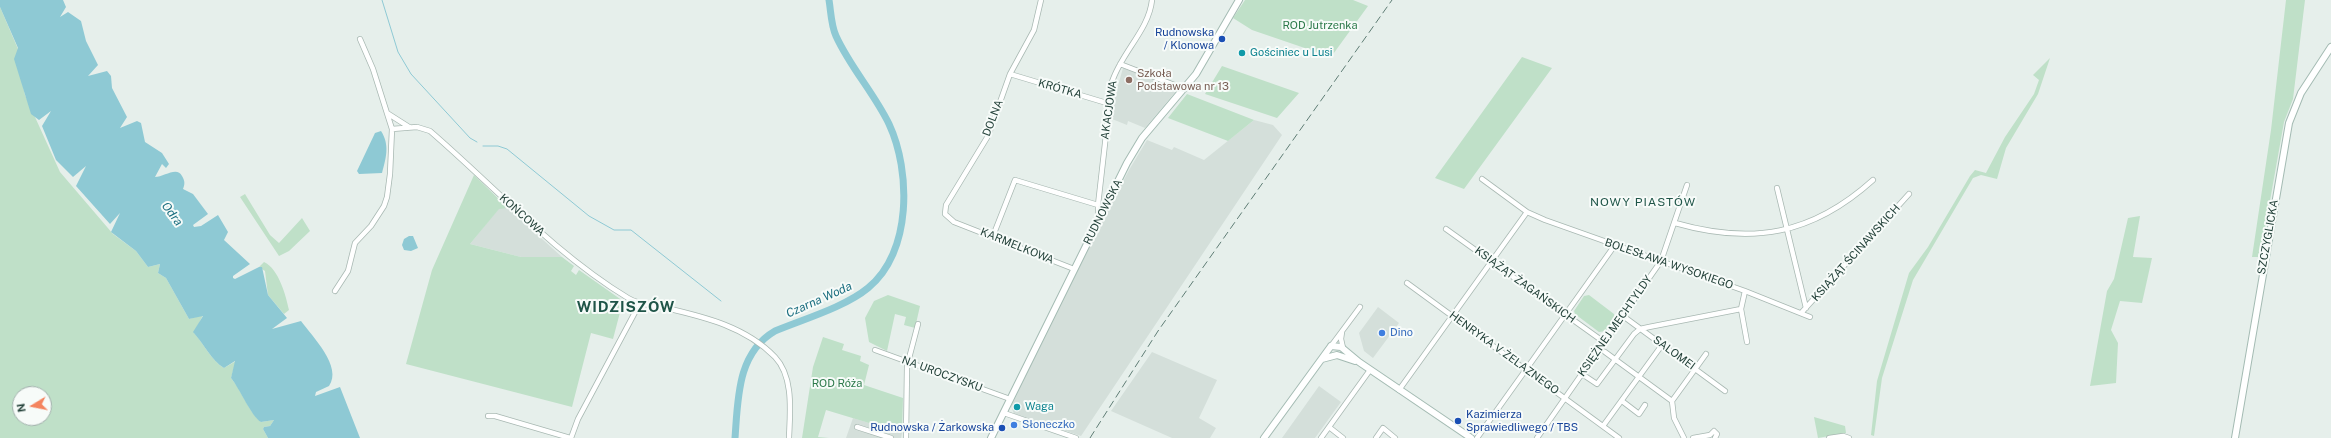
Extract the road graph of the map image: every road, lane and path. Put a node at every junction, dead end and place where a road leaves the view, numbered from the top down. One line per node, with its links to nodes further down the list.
1 (1041, 0): 7 (street, DOLNA)
2 (1152, 0): 6 (street, AKACJOWA)
3 (1239, 0): 8 (street, RUDNOWSKA)
4 (360, 39): 10 (street)
5 (2331, 47): 92 (street, SZCZYGLICKA)
6 (1120, 64): 8 (street); 9 (street, AKACJOWA)
7 (1010, 74): 9 (street, KRÓTKA); 22 (street, DOLNA)
8 (1185, 89): 20 (street, RUDNOWSKA)
9 (1110, 104): 18 (street, AKACJOWA)
10 (386, 112): 11 (street, KOŃCOWA); 12 (street)
11 (409, 127): 12 (street, KOŃCOWA); 33 (street, KOŃCOWA)
12 (392, 129): 31 (street)
13 (1482, 178): 19 (street, BOLESŁAWA WYSOKIEGO)
14 (1873, 180): 24 (street)
15 (1687, 184): 21 (street, KSIĘŻNEJ MECHTYLDY)
16 (1776, 188): 24 (street)
17 (1909, 194): 36 (street, KSIĄŻĄT ŚCINAWSKICH)
18 (1098, 205): 20 (street, AKACJOWA); 25 (street)
19 (1528, 212): 26 (street, BOLESŁAWA WYSOKIEGO); 27 (street)
20 (1098, 218): 29 (street, RUDNOWSKA)
21 (1675, 223): 24 (street); 28 (street, KSIĘŻNEJ MECHTYLDY)
22 (960, 225): 25 (street, KARMELKOWA)
23 (1446, 229): 27 (street, KSIĄŻĄT ŻAGAŃSKICH)
24 (1786, 230): 36 (street)
25 (993, 236): 29 (street, KARMELKOWA)
26 (1615, 245): 28 (street, BOLESŁAWA WYSOKIEGO); 37 (street)
27 (1492, 261): 37 (street, KSIĄŻĄT ŻAGAŃSKICH); 38 (street)
28 (1661, 261): 32 (street, BOLESŁAWA WYSOKIEGO); 39 (street, KSIĘŻNEJ MECHTYLDY)
29 (1074, 269): 63 (street, RUDNOWSKA)
30 (1407, 283): 38 (street, HENRYKA V ŻELAZNEGO)
31 (335, 291)
32 (1745, 291): 35 (street); 36 (street, BOLESŁAWA WYSOKIEGO)
33 (640, 303): 73 (street); 74 (street, KOŃCOWA)
34 (1360, 307): 43 (street)
35 (1741, 309): 42 (street); 45 (street)
36 (1804, 310): 40 (street, BOLESŁAWA WYSOKIEGO)
37 (1566, 315): 44 (street, KSIĄŻĄT ŻAGAŃSKICH); 57 (street)
38 (1452, 316): 57 (street, HENRYKA V ŻELAZNEGO); 60 (street)
39 (1622, 316): 42 (street, SALOMEI); 44 (street, KSIĘŻNEJ MECHTYLDY)
40 (1810, 317)
41 (918, 324): 54 (street)
42 (1640, 329): 46 (street, SALOMEI); 53 (street)
43 (1343, 330): 47 (street); 49 (street)
44 (1604, 342): 58 (street, KSIĘŻNEJ MECHTYLDY)
45 (1747, 342)
46 (1662, 345): 55 (street, SALOMEI); 59 (street)
47 (1331, 346): 49 (street); 52 (street)
48 (875, 350): 54 (street, NA UROCZYSKU)
49 (1342, 352): 52 (street); 56 (street)
50 (1605, 352): 53 (street)
51 (1706, 354): 55 (street)
52 (1321, 360): 79 (street)
53 (1616, 360): 58 (street); 59 (street)
54 (908, 362): 63 (street, NA UROCZYSKU); 76 (street)
55 (1695, 368): 61 (street, SALOMEI); 65 (street)
56 (1370, 370): 60 (street); 71 (street)
57 (1527, 370): 62 (street, HENRYKA V ŻELAZNEGO); 85 (street)
58 (1582, 374): 62 (street, KSIĘŻNEJ MECHTYLDY)
59 (1639, 377): 64 (street); 65 (street)
60 (1399, 390): 84 (street)
61 (1726, 391)
62 (1566, 398): 69 (street, HENRYKA V ŻELAZNEGO); 86 (street, KSIĘŻNEJ MECHTYLDY)
63 (1010, 399): 67 (street, RUDNOWSKA)
64 (1622, 401): 66 (street); 69 (street)
65 (1672, 401): 88 (street)
66 (1645, 405)
67 (1004, 413): 77 (street, RUDNOWSKA); 78 (street)
68 (488, 416): 73 (street)
69 (1603, 426): 87 (street, HENRYKA V ŻELAZNEGO)
70 (857, 427): 75 (street)
71 (1329, 427): 80 (street); 81 (street)
72 (1712, 437): 89 (street)
73 (570, 438)
74 (789, 438)
75 (891, 438)
76 (906, 438)
77 (991, 438)
78 (1076, 438)
79 (1264, 438)
80 (1322, 438)
81 (1344, 438)
82 (1376, 438): 83 (street)
83 (1395, 438)
84 (1471, 438)
85 (1477, 438)
86 (1537, 438)
87 (1619, 438)
88 (1684, 438)
89 (1693, 438)
90 (1829, 438): 91 (street)
91 (1849, 438)
92 (2235, 438)

